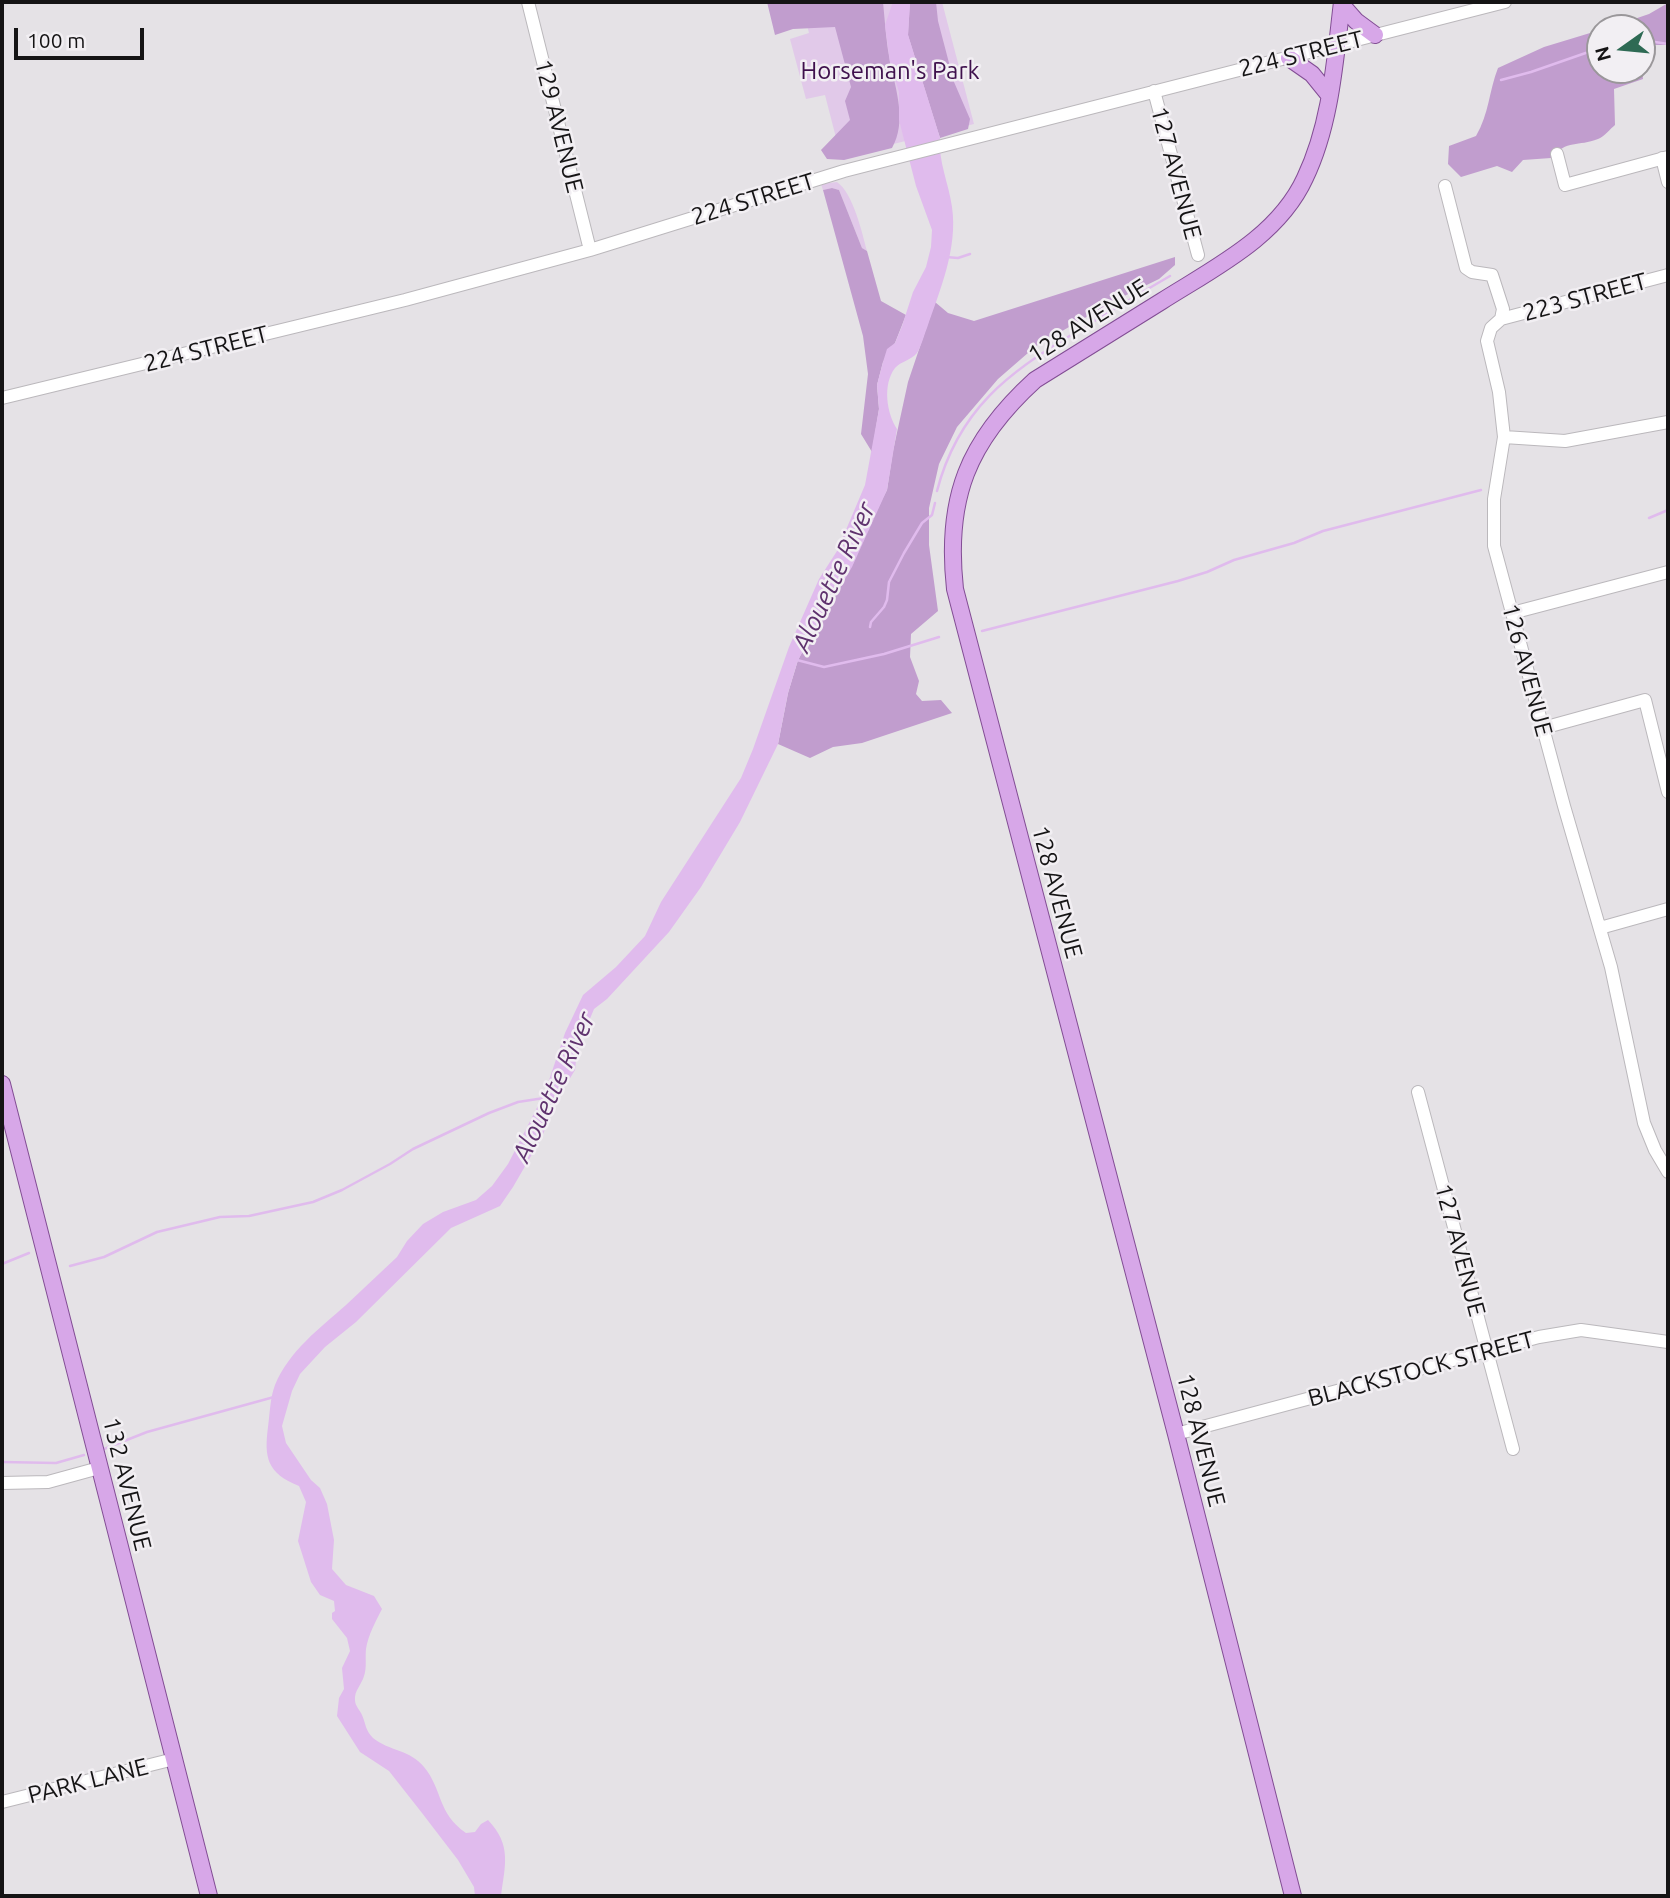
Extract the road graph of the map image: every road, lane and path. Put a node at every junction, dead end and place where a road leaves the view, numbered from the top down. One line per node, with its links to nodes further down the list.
1 (528, 2): 13 (street, 129 AVENUE)
2 (1505, 2): 4 (street, 224 STREET)
3 (1342, 3): 4 (main road); 5 (main road, 128 AVENUE)
4 (1375, 35): 5 (street, 224 STREET)
5 (1336, 46): 6 (street, 224 STREET); 8 (main road, 128 AVENUE)
6 (1289, 58): 7 (street, 224 STREET); 8 (main road)
7 (1154, 91): 13 (street, 224 STREET); 14 (street, 127 AVENUE)
8 (1329, 95): 32 (main road, 128 AVENUE)
9 (1558, 154): 10 (street)
10 (1665, 157): 11 (street)
11 (1668, 182)
12 (1445, 186): 16 (street, 126 AVENUE)
13 (590, 250): 17 (street, 224 STREET)
14 (1198, 255)
15 (1668, 275): 16 (street, 223 STREET)
16 (1501, 319): 19 (street, 126 AVENUE)
17 (2, 398)
18 (1668, 422): 19 (street)
19 (1504, 437): 21 (street, 126 AVENUE)
20 (1668, 572): 21 (street)
21 (1512, 613): 22 (street, 126 AVENUE)
22 (1543, 728): 23 (street); 25 (street, 126 AVENUE)
23 (1668, 792)
24 (1668, 909): 25 (street)
25 (1600, 928): 28 (street, 126 AVENUE)
26 (2, 1084): 34 (main road, 132 AVENUE)
27 (1418, 1092): 31 (street, 127 AVENUE)
28 (1664, 1155): 29 (street, 126 AVENUE)
29 (1668, 1172)
30 (1668, 1342): 31 (street, BLACKSTOCK STREET)
31 (1488, 1352): 32 (street, BLACKSTOCK STREET); 33 (street, 127 AVENUE)
32 (1176, 1434): 39 (main road, 128 AVENUE)
33 (1513, 1449)
34 (99, 1468): 35 (street); 36 (main road, 132 AVENUE)
35 (2, 1483)
36 (174, 1759): 37 (street, PARK LANE); 38 (main road, 132 AVENUE)
37 (2, 1802)
38 (209, 1896)
39 (1293, 1896)

